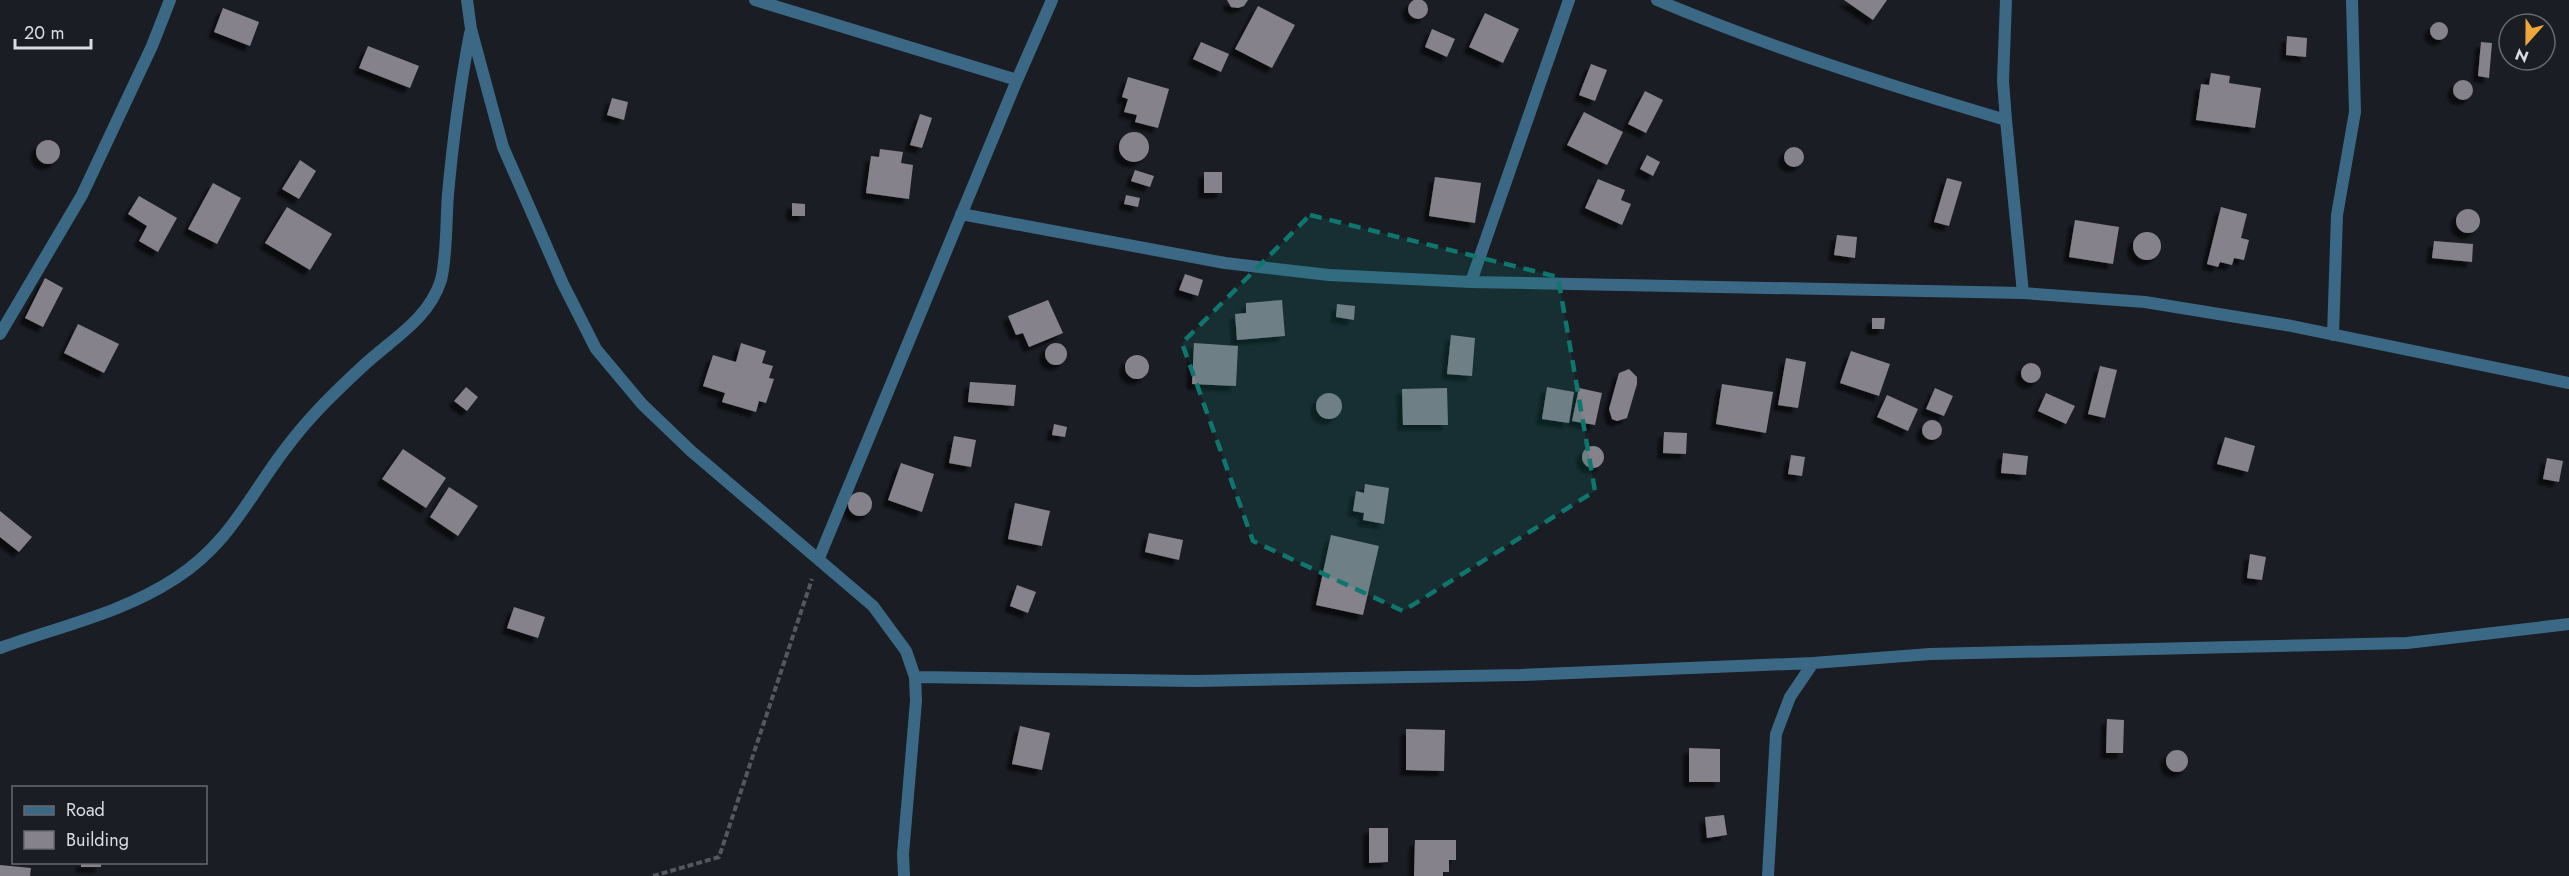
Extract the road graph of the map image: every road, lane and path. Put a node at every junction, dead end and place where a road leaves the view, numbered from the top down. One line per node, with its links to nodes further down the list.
1 (170, 0): 15 (street)
2 (467, 0): 9 (street)
3 (755, 0): 10 (street)
4 (1052, 0): 10 (street)
5 (1569, 0): 13 (street)
6 (1657, 0): 11 (street)
7 (2006, 0): 11 (street)
8 (2352, 0): 16 (street)
9 (471, 29): 18 (street); 20 (street)
10 (1017, 80): 12 (street)
11 (2006, 120): 14 (street)
12 (961, 214): 13 (street); 18 (street)
13 (1471, 282): 14 (street)
14 (2023, 293): 16 (street)
15 (0, 334)
16 (2333, 335): 17 (street)
17 (2569, 383)
18 (819, 558): 22 (street); 23 (path)
19 (2569, 624): 21 (street)
20 (0, 648)
21 (1813, 663): 22 (street); 25 (street)
22 (915, 677): 24 (street)
23 (653, 876)
24 (904, 876)
25 (1768, 876)

